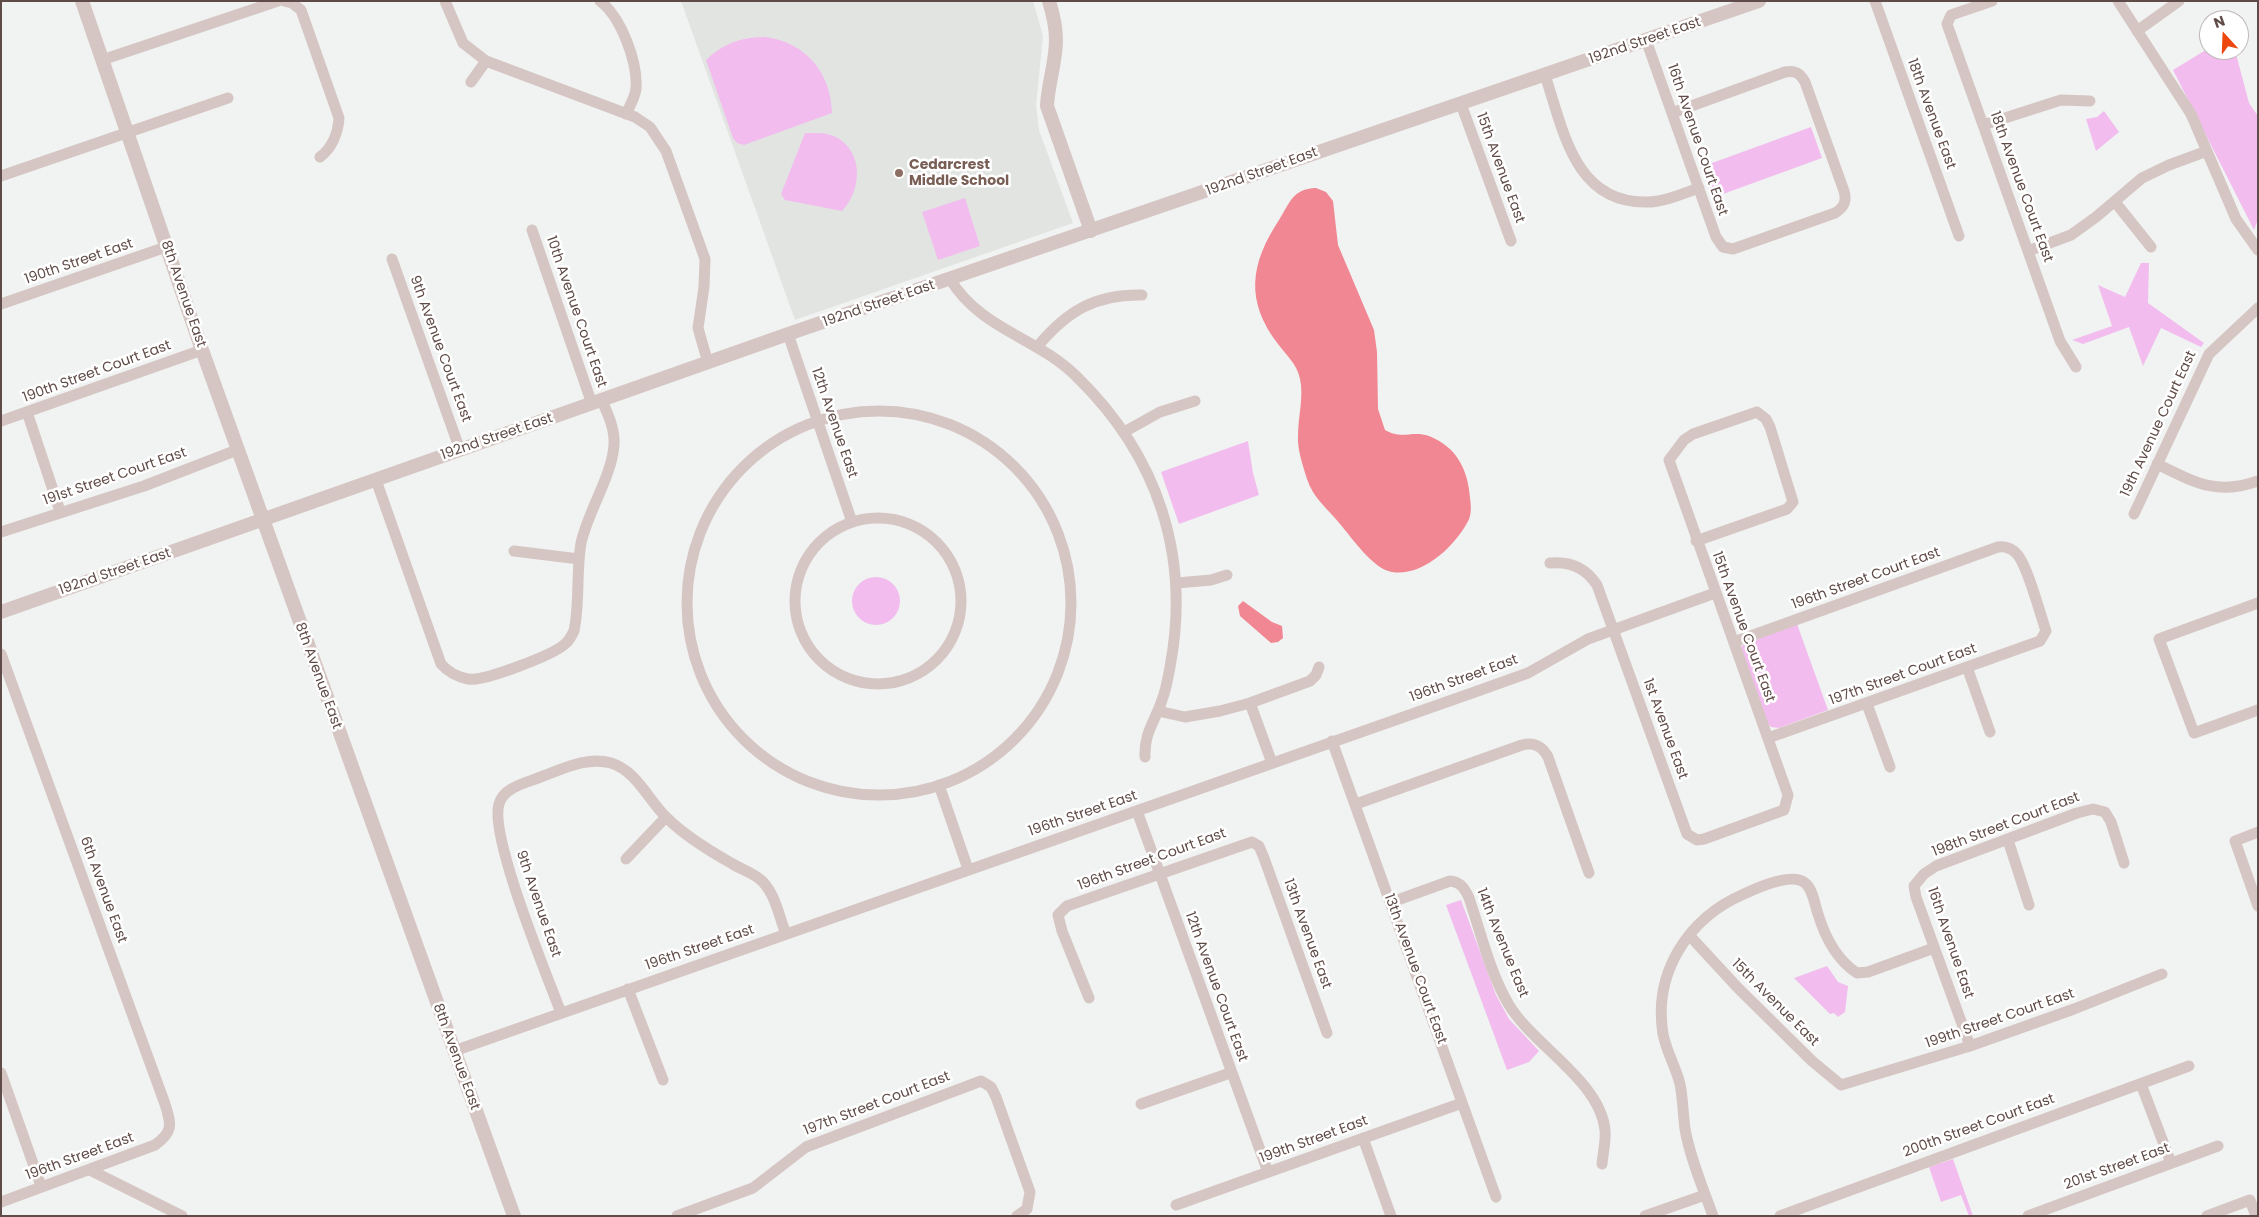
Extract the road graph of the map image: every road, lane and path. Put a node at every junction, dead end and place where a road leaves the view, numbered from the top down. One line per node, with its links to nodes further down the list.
1 (82, 1): 14 (street, 8th Avenue East)
2 (278, 1): 14 (street)
3 (445, 1): 15 (street)
4 (600, 1): 22 (street)
5 (1049, 1): 31 (street)
6 (1759, 1): 13 (street, 192nd Street East)
7 (1875, 1): 32 (street, 18th Avenue East)
8 (1992, 1): 23 (street, 18th Avenue Court East)
9 (2118, 1): 12 (street)
10 (2179, 1): 12 (street)
11 (288, 2): 26 (street)
12 (2138, 31): 25 (street)
13 (1646, 40): 16 (street, 192nd Street East); 21 (street, 16th Avenue Court East)
14 (102, 60): 24 (street, 8th Avenue East)
15 (486, 61): 17 (street); 22 (street)
16 (1545, 75): 20 (street, 192nd Street East); 28 (street)
17 (470, 82)
18 (228, 98): 24 (street)
19 (2090, 101): 23 (street)
20 (1461, 104): 31 (street, 192nd Street East); 33 (street, 15th Avenue East)
21 (1672, 113): 28 (street, 16th Avenue Court East); 28 (street, 16th Avenue Court East)
22 (626, 114): 46 (street)
23 (1983, 125): 37 (street, 18th Avenue Court East)
24 (128, 134): 27 (street); 34 (street, 8th Avenue East)
25 (2207, 151): 29 (street); 36 (street)
26 (320, 157)
27 (1, 176)
28 (1698, 188)
29 (2115, 202): 35 (street); 37 (street)
30 (532, 230): 49 (street, 10th Avenue Court East)
31 (1091, 231): 39 (street, 192nd Street East)
32 (1959, 236)
33 (1511, 242)
34 (166, 247): 41 (street, 190th Street East); 45 (street, 8th Avenue East)
35 (2151, 247)
36 (2258, 250)
37 (2028, 251): 47 (street, 18th Avenue Court East)
38 (392, 259): 55 (street, 9th Avenue Court East)
39 (950, 279): 43 (street, 192nd Street East); 44 (street)
40 (1142, 295): 44 (street)
41 (1, 304)
42 (2258, 308): 56 (street, 19th Avenue Court East)
43 (788, 334): 46 (street, 192nd Street East); 52 (street, 12th Avenue East)
44 (1037, 347): 53 (street)
45 (202, 350): 50 (street, 190th Street Court East); 54 (street, 8th Avenue East)
46 (708, 363): 49 (street, 192nd Street East)
47 (2076, 366)
48 (1195, 401): 53 (street)
49 (597, 402): 55 (street, 192nd Street East); 66 (street, 10th Avenue Court East)
50 (27, 412): 51 (street, 190th Street Court East); 59 (street)
51 (1, 421)
52 (818, 422): 62 (street, 12th Avenue East); 89 (street); 89 (street)
53 (1124, 432): 69 (street)
54 (237, 450): 59 (street, 191st Street Court East); 61 (street, 8th Avenue East)
55 (460, 450): 57 (street, 192nd Street East)
56 (2157, 464): 58 (street); 60 (street, 19th Avenue Court East)
57 (376, 480): 61 (street, 192nd Street East); 66 (street, 10th Avenue Court East)
58 (2258, 481)
59 (60, 511): 63 (street, 191st Street Court East)
60 (2134, 514)
61 (263, 520): 72 (street, 192nd Street East); 115 (street, 8th Avenue East)
62 (852, 522): 62 (street)
63 (1, 532)
64 (1696, 541): 64 (street, 15th Avenue Court East); 70 (street, 15th Avenue Court East)
65 (514, 551): 66 (street)
66 (579, 559)
67 (1550, 562): 73 (street)
68 (1227, 575): 69 (street)
69 (1176, 582): 82 (street)
70 (1715, 593): 73 (street, 196th Street East); 75 (street, 15th Avenue Court East)
71 (2258, 602): 81 (street)
72 (1, 612)
73 (1613, 630): 85 (street, 196th Street East); 91 (street, 1st Avenue East)
74 (2045, 636): 75 (street, 196th Street Court East); 78 (street, 197th Street Court East)
75 (1734, 642): 84 (street, 15th Avenue Court East)
76 (1, 654): 124 (street, 6th Avenue East)
77 (1319, 667): 79 (street)
78 (1967, 667): 80 (street, 197th Street Court East); 83 (street)
79 (1250, 703): 82 (street); 87 (street)
80 (1867, 704): 84 (street, 197th Street Court East); 88 (street)
81 (2258, 710)
82 (1158, 711): 86 (street)
83 (1990, 732)
84 (1768, 738): 91 (street, 15th Avenue Court East)
85 (1332, 741): 87 (street, 196th Street East); 90 (street, 13th Avenue Court East)
86 (1145, 757)
87 (1272, 763): 92 (street, 196th Street East)
88 (1890, 767)
89 (939, 785): 99 (street)
90 (1356, 804): 101 (street); 103 (street, 13th Avenue Court East)
91 (1786, 806)
92 (1136, 811): 99 (street, 196th Street East); 100 (street, 12th Avenue Court East)
93 (666, 817): 97 (street); 106 (street); 112 (street, 9th Avenue East)
94 (2258, 832): 105 (street)
95 (2008, 840): 98 (street, 198th Street Court East); 102 (street, 198th Street Court East); 104 (street)
96 (1258, 846): 100 (street, 196th Street Court East); 113 (street, 13th Avenue East)
97 (626, 859)
98 (2124, 863)
99 (968, 869): 106 (street, 196th Street East)
100 (1159, 873): 111 (street, 196th Street Court East); 117 (street, 12th Avenue Court East)
101 (1589, 873)
102 (1919, 878): 108 (street, 16th Avenue East)
103 (1392, 902): 122 (street, 13th Avenue Court East); 128 (street, 14th Avenue East)
104 (2029, 906)
105 (2258, 906)
106 (786, 934): 110 (street, 196th Street East)
107 (1688, 935): 108 (street); 120 (street, 15th Avenue East); 132 (street)
108 (1934, 948): 114 (street, 16th Avenue East)
109 (2162, 974): 114 (street, 199th Street Court East)
110 (628, 989): 112 (street, 196th Street East); 119 (street)
111 (1089, 998)
112 (561, 1013): 115 (street, 196th Street East)
113 (1327, 1033)
114 (1970, 1046): 120 (street, 199th Street Court East)
115 (454, 1051): 137 (street, 8th Avenue East)
116 (2189, 1066): 121 (street, 200th Street Court East)
117 (1230, 1072): 123 (street); 130 (street, 12th Avenue Court East)
118 (1, 1073): 131 (street)
119 (663, 1080)
120 (1844, 1084)
121 (2141, 1084): 127 (street); 143 (street, 200th Street Court East)
122 (1462, 1103): 125 (street, 199th Street East); 133 (street, 13th Avenue Court East)
123 (1140, 1104)
124 (166, 1136): 129 (street, 196th Street East)
125 (1363, 1138): 130 (street, 199th Street East); 140 (street)
126 (2218, 1146): 127 (street, 201st Street East)
127 (2171, 1163): 144 (street, 201st Street East)
128 (1602, 1164)
129 (90, 1170): 131 (street, 196th Street East); 136 (street)
130 (1268, 1172): 135 (street, 199th Street East)
131 (41, 1186): 134 (street, 196th Street East)
132 (1705, 1195): 141 (street); 142 (street)
133 (1496, 1197)
134 (1, 1202)
135 (1176, 1205)
136 (182, 1216)
137 (514, 1216)
138 (677, 1216): 139 (street, 197th Street Court East)
139 (1016, 1216)
140 (1391, 1216)
141 (1645, 1216)
142 (1713, 1216)
143 (1780, 1216)
144 (2028, 1216)
145 (2207, 1216): 146 (street)
146 (2256, 1216)

